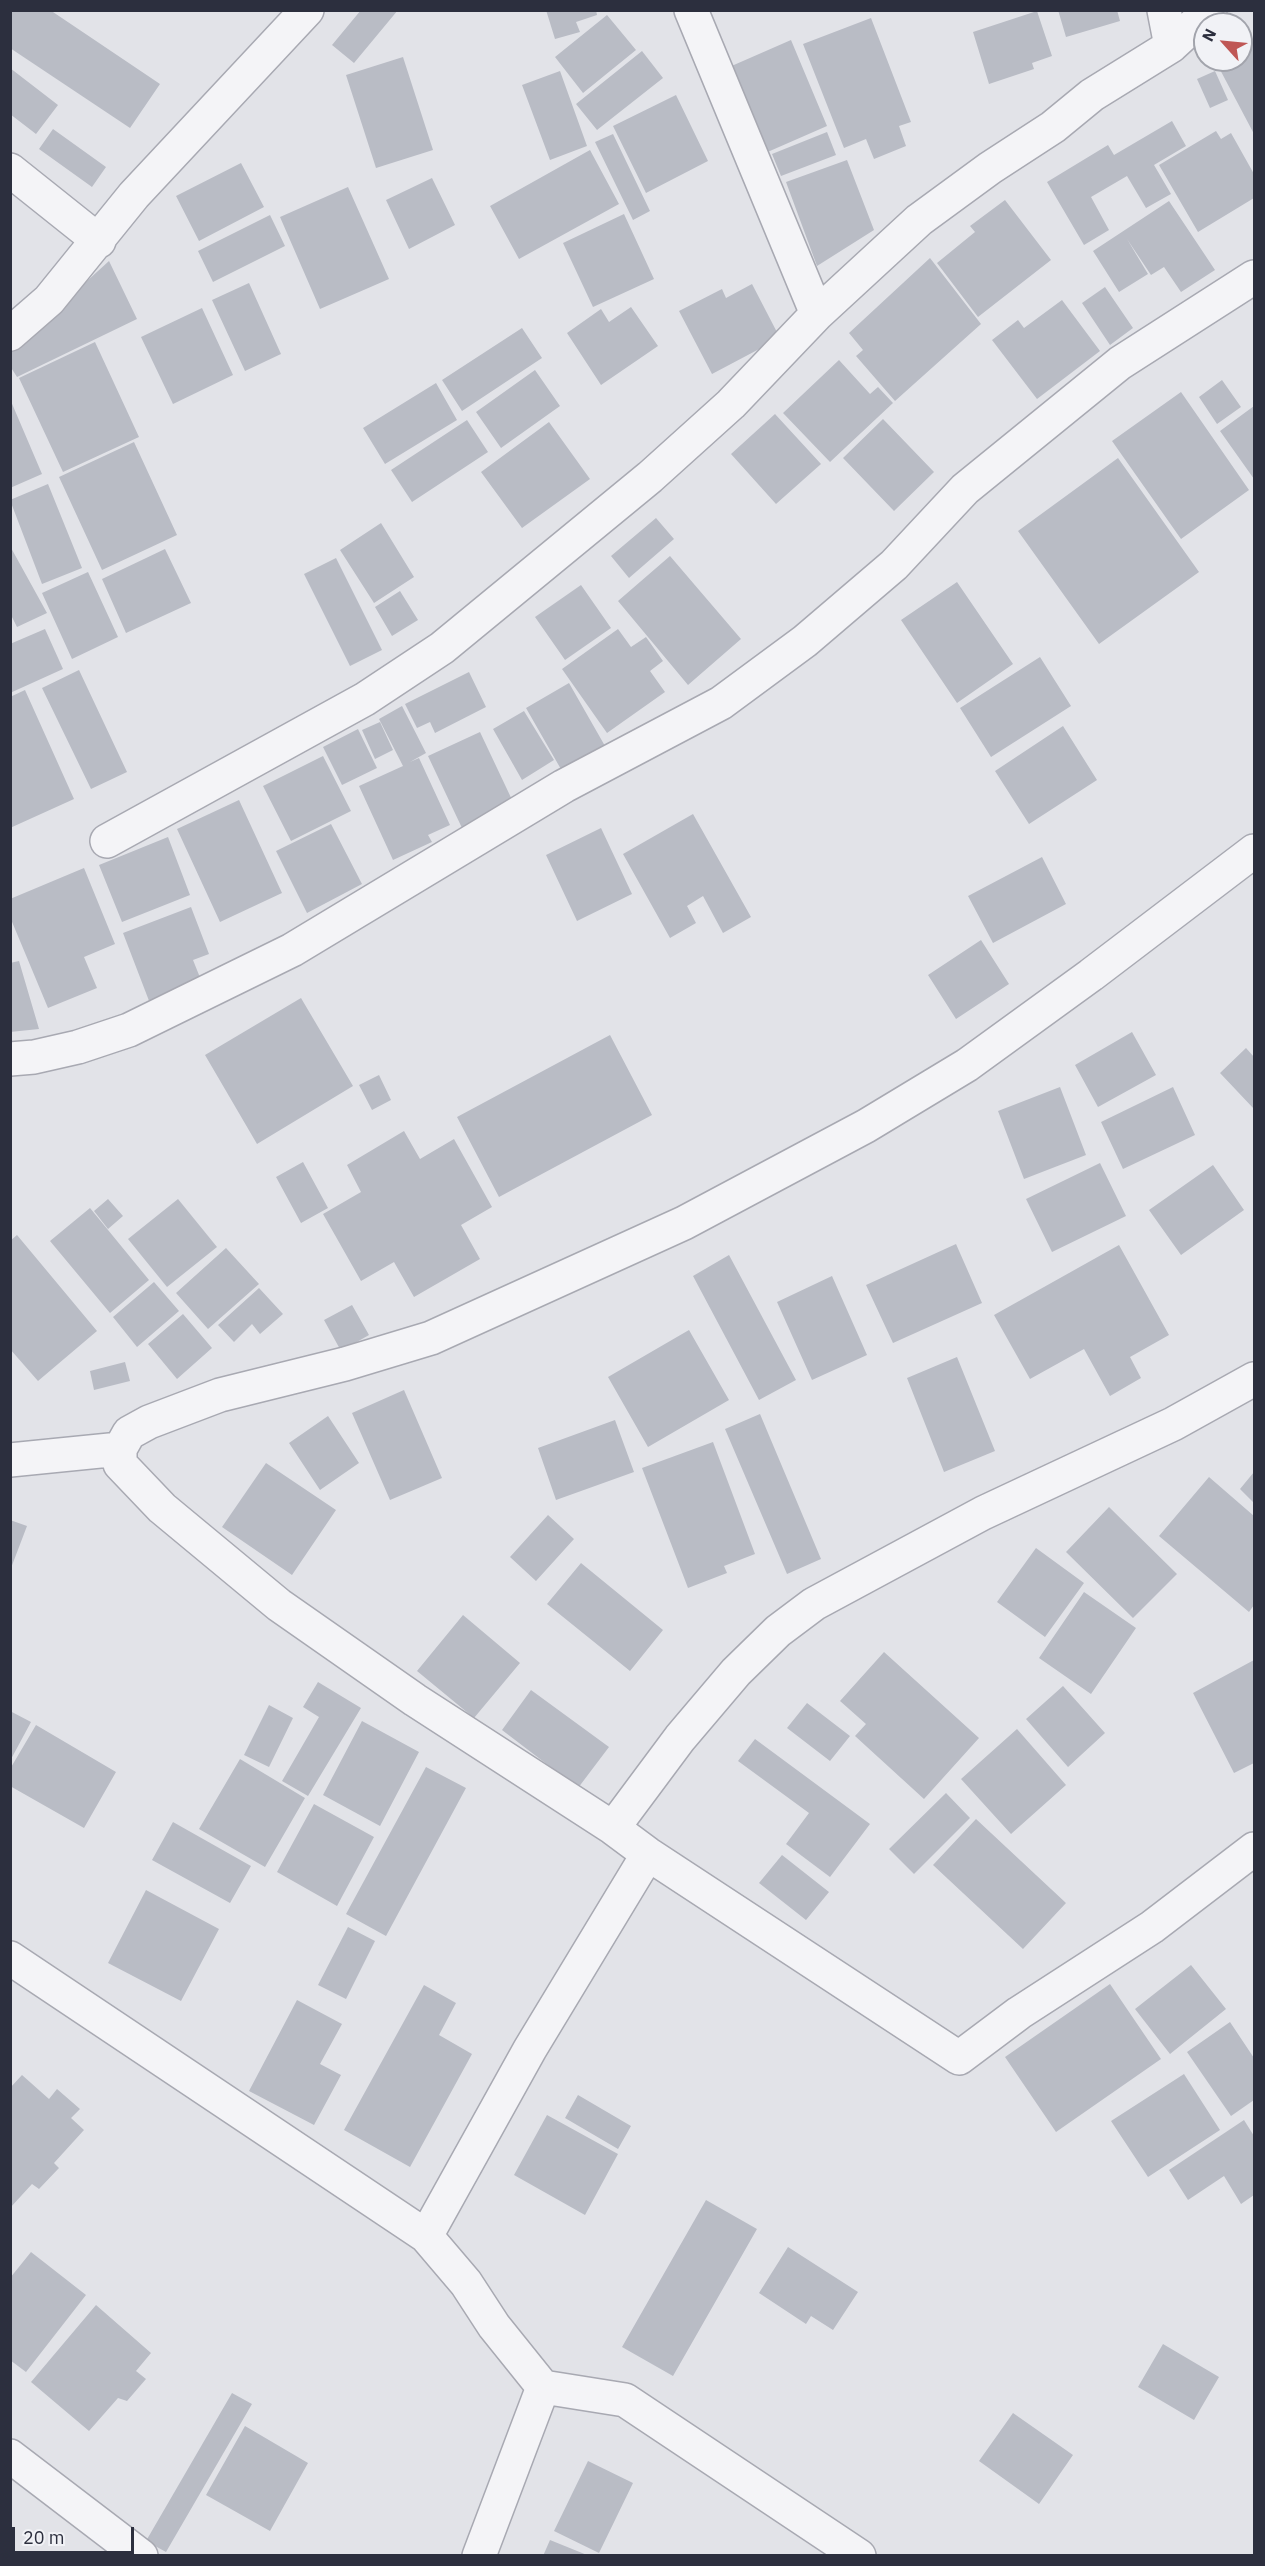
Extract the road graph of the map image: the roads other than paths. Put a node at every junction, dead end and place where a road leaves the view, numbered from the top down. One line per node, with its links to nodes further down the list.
1 (307, 10): 7 (street)
2 (692, 10): 9 (street)
3 (1164, 10): 5 (street)
4 (1210, 10): 5 (street)
5 (1171, 46): 9 (street)
6 (10, 170): 7 (street)
7 (99, 241): 10 (street)
8 (1254, 277): 13 (street)
9 (817, 314): 11 (street)
10 (10, 334)
11 (107, 841)
12 (1251, 860): 15 (street)
13 (10, 1059)
14 (1254, 1379): 17 (street)
15 (120, 1449): 16 (street); 17 (street)
16 (10, 1460)
17 (613, 1828): 19 (street)
18 (1254, 1850): 19 (street)
19 (648, 1854): 21 (street)
20 (10, 1958): 21 (street)
21 (426, 2236): 22 (street)
22 (543, 2387): 25 (street); 26 (street)
23 (10, 2457): 24 (street)
24 (141, 2556)
25 (479, 2556)
26 (860, 2556)

